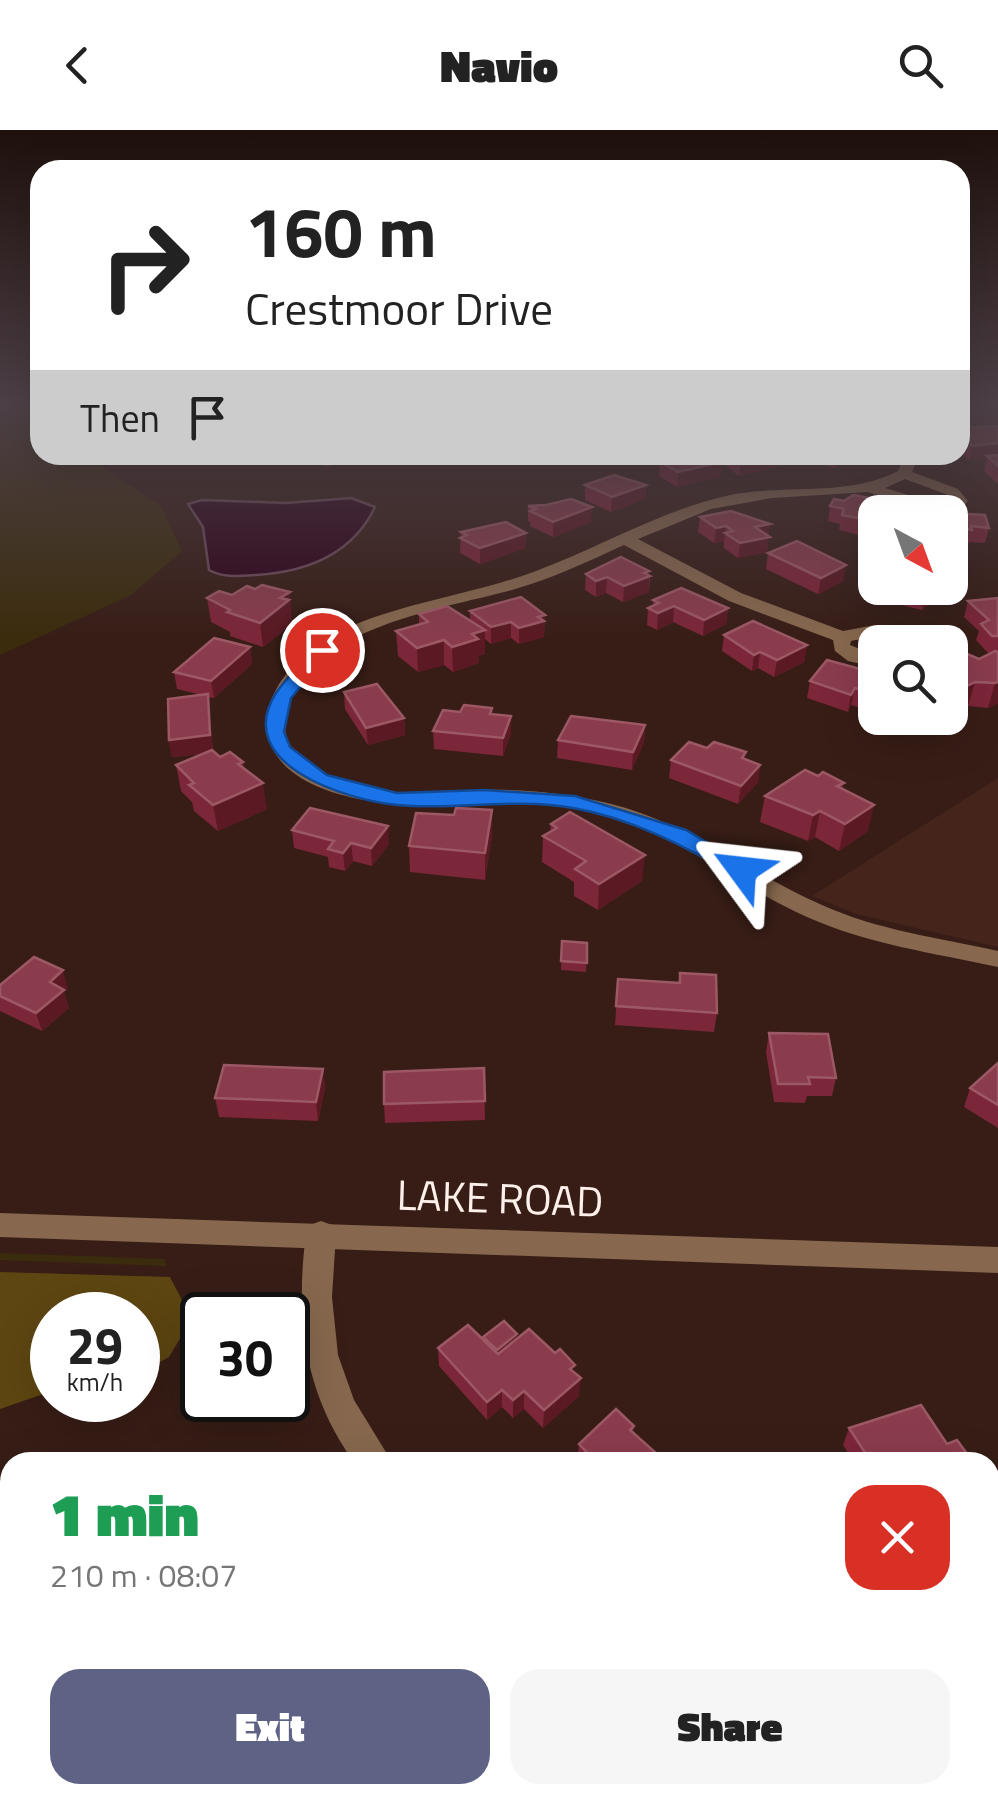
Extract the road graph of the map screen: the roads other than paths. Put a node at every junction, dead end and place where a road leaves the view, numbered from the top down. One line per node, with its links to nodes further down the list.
1 (879, 482): 3 (street)
2 (938, 482): 3 (street)
3 (869, 488): 4 (street)
4 (625, 539): 6 (street); 8 (street)
5 (858, 630): 6 (street)
6 (842, 636): 7 (street)
7 (858, 656)
8 (998, 960)
9 (0, 1225): 10 (street, LAKE ROAD)
10 (321, 1234): 11 (street, LAKE ROAD); 12 (street)
11 (998, 1260)
12 (368, 1452)

